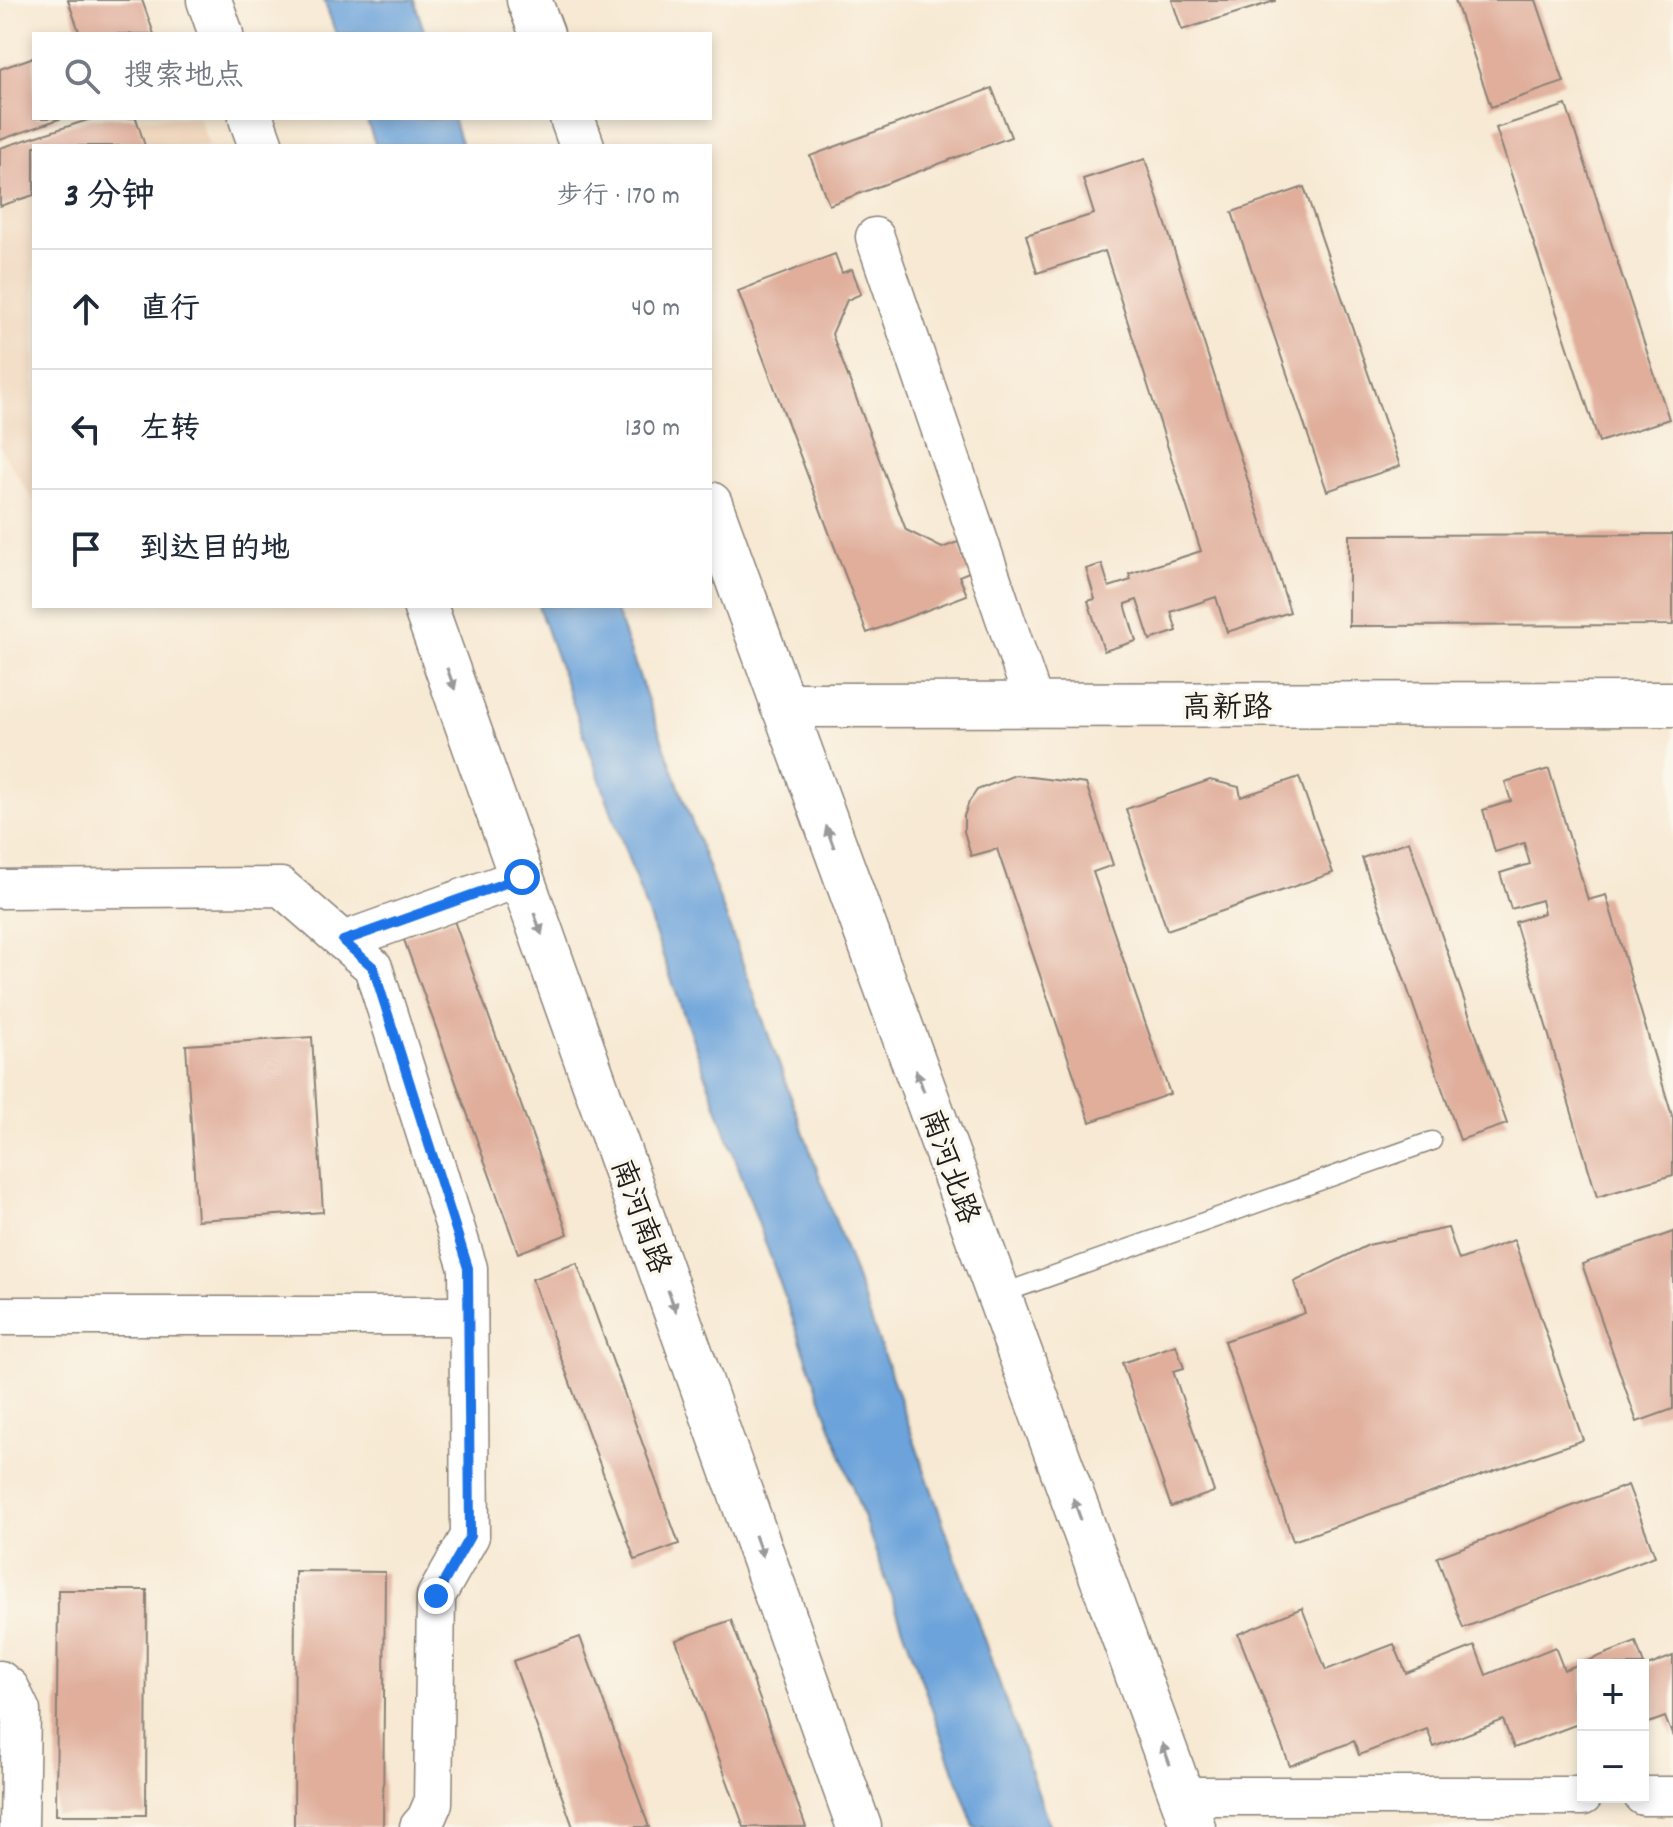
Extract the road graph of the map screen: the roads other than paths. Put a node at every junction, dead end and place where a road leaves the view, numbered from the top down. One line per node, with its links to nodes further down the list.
1 (209, 0): 3 (street)
2 (529, 0): 4 (street)
3 (220, 32)
4 (541, 32)
5 (252, 120): 7 (street)
6 (573, 120): 8 (street)
7 (260, 144)
8 (581, 144)
9 (875, 237): 14 (street)
10 (712, 510): 13 (street, 南河北路)
11 (426, 608): 15 (street, 南河南路, one-way to 15)
12 (1673, 704): 14 (street, 高新路)
13 (782, 705): 14 (street, 高新路); 19 (street, 南河北路, one-way to 13)
14 (1035, 706)
15 (522, 877): 17 (street); 29 (street, 南河南路, one-way to 29)
16 (0, 889): 17 (street)
17 (343, 941): 21 (street)
18 (1432, 1141): 19 (lane)
19 (998, 1295): 26 (street, 南河北路, one-way to 19)
20 (0, 1316): 21 (street)
21 (468, 1316): 28 (street)
22 (0, 1680): 27 (street)
23 (1577, 1796): 26 (street)
24 (1649, 1796): 25 (street)
25 (1673, 1796)
26 (1187, 1811)
27 (19, 1827)
28 (419, 1827)
29 (859, 1827)

